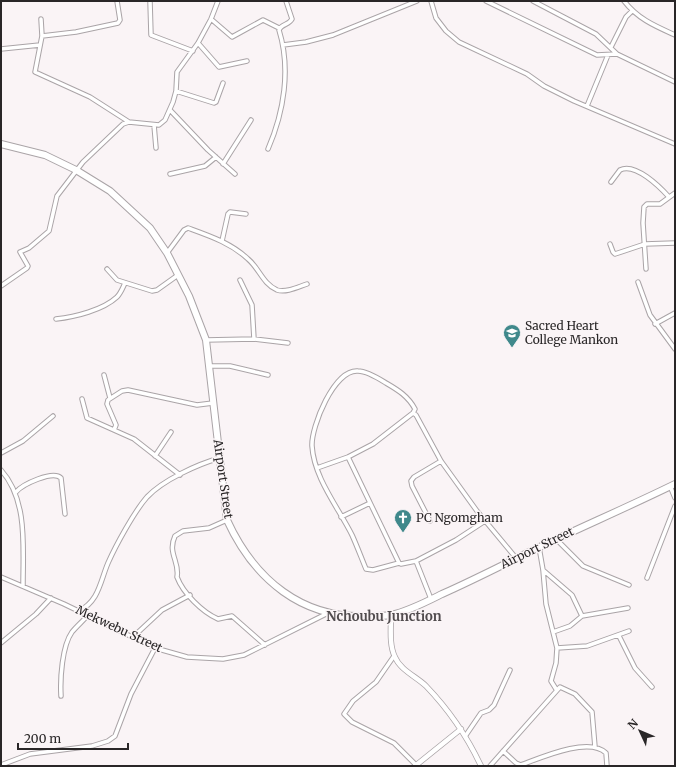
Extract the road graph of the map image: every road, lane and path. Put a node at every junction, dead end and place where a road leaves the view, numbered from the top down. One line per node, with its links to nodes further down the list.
1 (117, 1): 15 (street)
2 (150, 1): 21 (street)
3 (218, 1): 12 (street)
4 (286, 1): 13 (street)
5 (417, 1): 18 (street)
6 (431, 1): 28 (street)
7 (486, 1): 23 (street)
8 (533, 1): 19 (street)
9 (624, 1): 10 (street)
10 (632, 11): 14 (street); 19 (street)
11 (41, 19): 15 (street)
12 (211, 19): 13 (street); 16 (street)
13 (279, 28): 18 (street)
14 (675, 35)
15 (42, 36): 17 (street)
16 (198, 43): 21 (street); 24 (street)
17 (40, 44): 20 (street); 31 (street)
18 (283, 45): 36 (street)
19 (611, 47): 22 (street)
20 (1, 49)
21 (193, 51): 27 (street)
22 (617, 54): 23 (street); 25 (street)
23 (608, 55): 28 (street)
24 (247, 61)
25 (675, 82)
26 (224, 84): 27 (street)
27 (176, 91): 29 (street)
28 (587, 106): 34 (street)
29 (170, 110): 32 (street); 37 (street)
30 (251, 120): 38 (street)
31 (130, 122): 32 (street); 39 (street)
32 (154, 125): 35 (street)
33 (1, 144): 39 (highway, Airport Street)
34 (675, 144)
35 (156, 148)
36 (268, 149)
37 (216, 157): 38 (street); 40 (street)
38 (223, 164): 41 (street)
39 (76, 170): 50 (highway, Airport Street); 58 (street)
40 (170, 174)
41 (235, 174)
42 (611, 182): 44 (street)
43 (675, 193): 44 (street)
44 (669, 197): 49 (street)
45 (246, 214): 46 (street)
46 (222, 241): 50 (street); 57 (street)
47 (675, 243): 49 (street)
48 (610, 244): 49 (street)
49 (644, 244): 52 (street)
50 (167, 253): 53 (highway, Airport Street)
51 (107, 269): 56 (street)
52 (646, 269)
53 (179, 275): 56 (street); 63 (highway, Airport Street)
54 (240, 280): 62 (street)
55 (638, 282): 61 (street)
56 (125, 283): 60 (street)
57 (307, 284)
58 (1, 286)
59 (675, 313): 61 (street)
60 (56, 319)
61 (655, 324): 65 (street)
62 (254, 339): 63 (street); 64 (street)
63 (206, 340): 66 (highway, Airport Street)
64 (288, 343)
65 (675, 349)
66 (210, 366): 68 (street); 71 (highway, Airport Street)
67 (104, 375): 69 (street)
68 (268, 375)
69 (110, 398): 71 (street); 74 (street)
70 (82, 399): 74 (street)
71 (213, 403): 79 (highway, Airport Street)
72 (413, 413): 78 (street); 80 (street); 81 (street)
73 (53, 416): 76 (street)
74 (114, 430): 77 (street)
75 (171, 432): 77 (street)
76 (1, 453)
77 (155, 456): 83 (street)
78 (348, 457): 81 (street); 87 (street)
79 (220, 458): 83 (street); 91 (highway, Airport Street)
80 (441, 461): 92 (street); 93 (street)
81 (317, 468): 90 (street)
82 (1, 470): 85 (street)
83 (180, 475): 108 (street)
84 (673, 485): 86 (street); 94 (highway, Airport Street)
85 (16, 492): 89 (street); 103 (street)
86 (675, 498)
87 (370, 503): 90 (street); 98 (street)
88 (675, 506): 101 (street)
89 (65, 514)
90 (341, 517): 98 (street)
91 (227, 520): 104 (street); 109 (highway, Airport Street)
92 (430, 521)
93 (485, 521): 96 (street); 97 (street)
94 (556, 539): 95 (highway, Airport Street); 102 (street)
95 (539, 547): 96 (highway, Airport Street); 99 (street)
96 (516, 558): 106 (highway, Airport Street)
97 (416, 561): 98 (street); 106 (street)
98 (399, 563)
99 (543, 570): 112 (street); 114 (street)
100 (1, 577): 103 (street, Mekwebu Street)
101 (647, 578)
102 (629, 585)
103 (23, 586): 105 (street, Mekwebu Street)
104 (190, 595): 116 (street); 118 (street)
105 (51, 598): 108 (street, Mekwebu Street); 117 (street)
106 (431, 599): 111 (highway, Airport Street)
107 (628, 608): 112 (street)
108 (79, 611): 110 (street, Mekwebu Street)
109 (328, 613): 111 (highway, Airport Street); 118 (street, Mekwebu Street)
110 (88, 615): 116 (street, Mekwebu Street); 125 (street)
111 (391, 615): 121 (street)
112 (582, 616): 114 (street)
113 (629, 631): 115 (street)
114 (553, 632): 120 (street)
115 (619, 636): 120 (street); 123 (street)
116 (133, 638): 119 (street, Mekwebu Street)
117 (1, 643)
118 (265, 645): 119 (street, Mekwebu Street)
119 (155, 648): 130 (street)
120 (557, 648): 124 (street)
121 (394, 656): 126 (street); 131 (street)
122 (510, 670): 127 (street)
123 (652, 687)
124 (556, 689): 128 (street); 129 (street)
125 (61, 696)
126 (461, 729): 127 (street); 131 (street)
127 (466, 735): 132 (street)
128 (595, 747): 129 (street); 134 (street)
129 (503, 751): 133 (street)
130 (1, 765)
131 (415, 766)
132 (481, 766)
133 (490, 766)
134 (607, 766)

